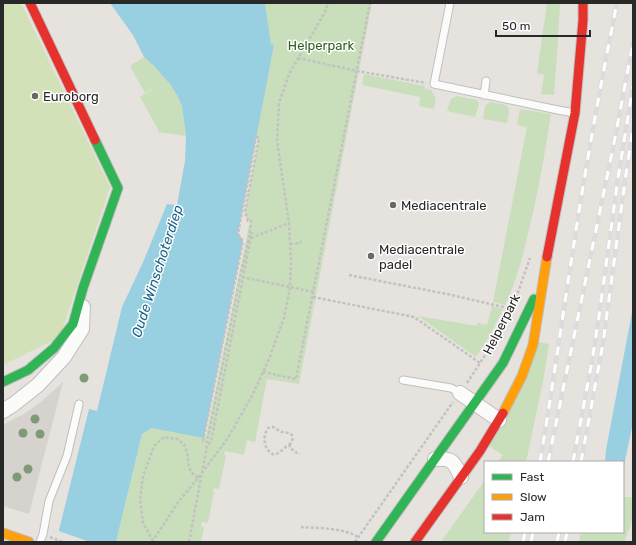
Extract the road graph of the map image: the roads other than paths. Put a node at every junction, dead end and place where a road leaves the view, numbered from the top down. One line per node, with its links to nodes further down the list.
1 (30, 3): 8 (main road)
2 (450, 3): 5 (lane)
3 (583, 3): 6 (main road, Helperpark)
4 (486, 81): 5 (lane)
5 (484, 94): 6 (lane)
6 (574, 113): 7 (main road, Helperpark)
7 (543, 280): 13 (main road, Helperpark); 15 (main road, Helperpark)
8 (83, 288): 10 (main road); 14 (street)
9 (403, 380): 11 (lane)
10 (3, 382)
11 (460, 393): 13 (street)
12 (79, 404): 20 (lane)
13 (475, 404): 15 (street); 16 (main road, Helperpark)
14 (3, 410)
15 (499, 420): 17 (main road, Helperpark)
16 (435, 459): 17 (street); 21 (main road, Helperpark)
17 (461, 477): 22 (main road, Helperpark)
18 (3, 533): 19 (main road)
19 (29, 542)
20 (40, 542)
21 (376, 542)
22 (415, 542)

